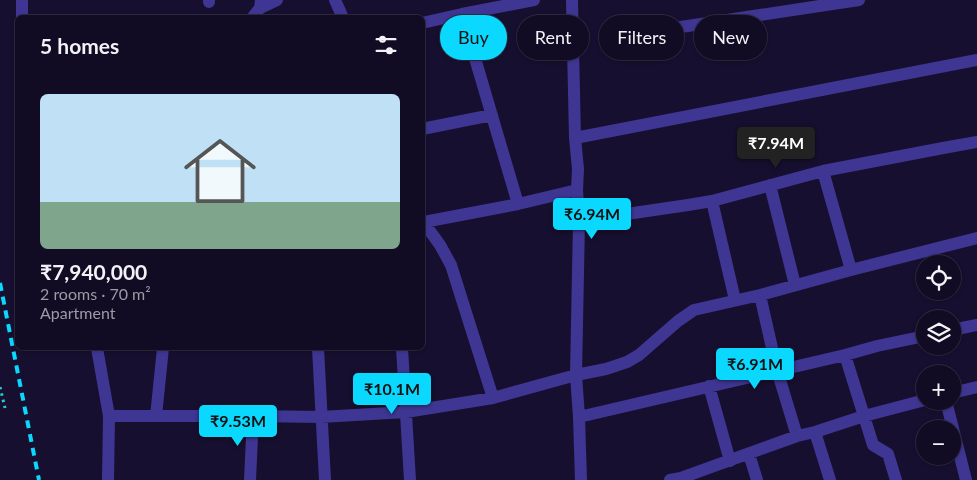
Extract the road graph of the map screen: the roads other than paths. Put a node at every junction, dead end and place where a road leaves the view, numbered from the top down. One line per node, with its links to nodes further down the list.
1 (22, 0): 9 (street)
2 (277, 0): 7 (street)
3 (335, 0): 10 (street)
4 (534, 0): 8 (street)
5 (572, 0): 16 (street)
6 (859, 0): 12 (street)
7 (257, 9)
8 (462, 14): 11 (street); 14 (street)
9 (22, 15)
10 (342, 15)
11 (425, 22)
12 (684, 27)
13 (977, 60): 16 (street)
14 (492, 115): 15 (street); 22 (street)
15 (425, 128)
16 (575, 138): 20 (street)
17 (977, 142): 18 (street)
18 (823, 171): 19 (street); 27 (street)
19 (770, 185): 21 (street); 28 (street)
20 (577, 190): 22 (street); 24 (street)
21 (712, 201): 24 (street); 30 (street)
22 (518, 204): 23 (street)
23 (425, 221)
24 (579, 221): 40 (street)
25 (425, 224): 44 (street)
26 (977, 238): 27 (street)
27 (850, 270): 28 (street)
28 (795, 284): 29 (street)
29 (760, 295): 30 (street); 39 (street)
30 (735, 300): 40 (street)
31 (977, 325): 32 (street)
32 (961, 328)
33 (916, 338): 38 (street)
34 (96, 350): 48 (street)
35 (163, 350): 49 (street)
36 (318, 350): 52 (street)
37 (402, 350): 47 (street)
38 (845, 355): 39 (street); 51 (street)
39 (777, 370): 41 (street); 55 (street)
40 (576, 375): 44 (street); 53 (street)
41 (709, 386): 53 (street); 57 (street)
42 (977, 387): 43 (street)
43 (961, 391)
44 (493, 398): 47 (street)
45 (916, 402): 51 (street)
46 (948, 410): 67 (street)
47 (406, 412): 52 (street); 62 (street)
48 (109, 416): 49 (street); 59 (street)
49 (156, 416): 50 (street)
50 (253, 416): 52 (street); 60 (street)
51 (864, 416): 54 (street); 66 (street)
52 (322, 417): 61 (street)
53 (579, 417): 63 (street)
54 (815, 432): 55 (street); 65 (street)
55 (797, 436): 56 (street)
56 (749, 454): 57 (street); 64 (street)
57 (730, 461): 58 (street)
58 (678, 479)
59 (108, 480)
60 (250, 480)
61 (325, 480)
62 (410, 480)
63 (581, 480)
64 (757, 480)
65 (830, 480)
66 (896, 480)
67 (966, 480)

